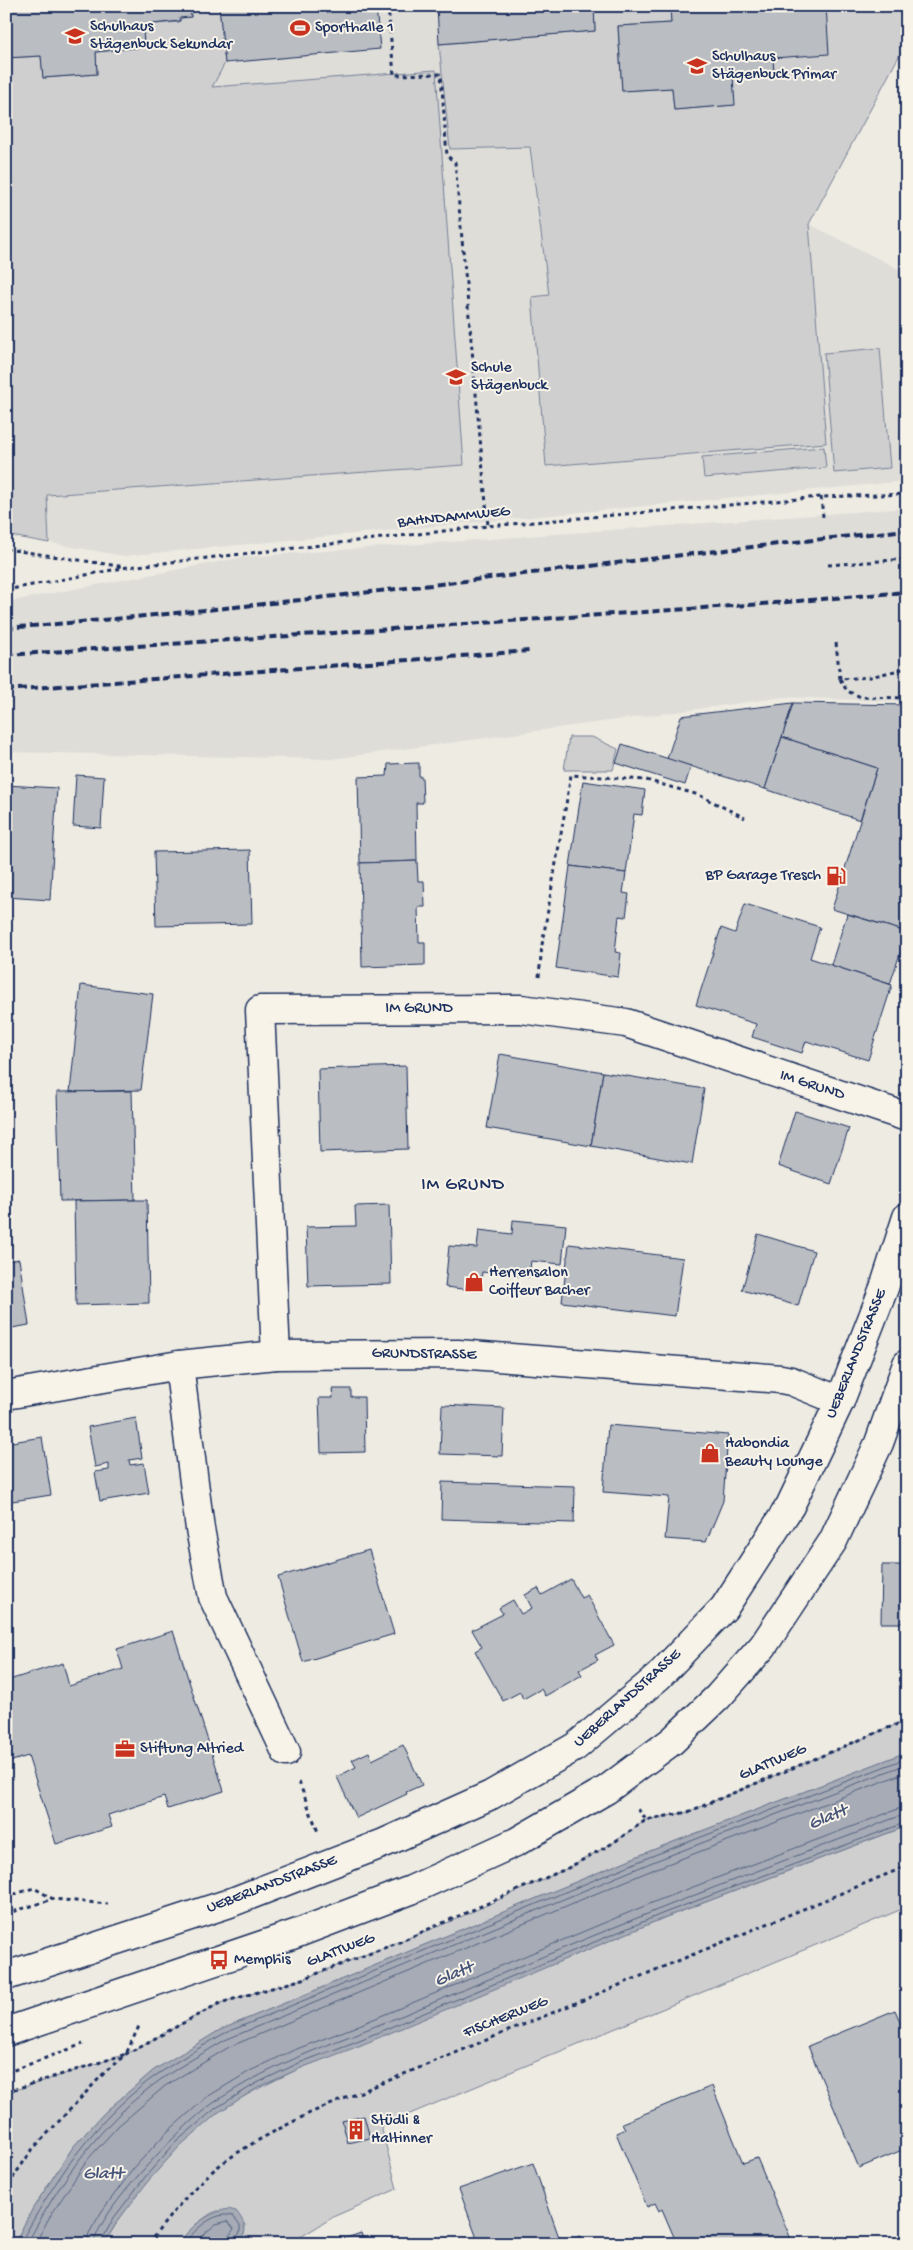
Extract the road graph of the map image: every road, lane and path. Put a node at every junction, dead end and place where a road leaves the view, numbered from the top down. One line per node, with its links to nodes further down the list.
1 (388, 6): 5 (path)
2 (907, 494): 3 (path, BAHNDAMMWEG)
3 (821, 496): 4 (path); 5 (path, BAHNDAMMWEG)
4 (823, 517)
5 (488, 526): 9 (path, BAHNDAMMWEG)
6 (6, 549): 9 (path)
7 (907, 559): 8 (path)
8 (828, 565)
9 (128, 567): 10 (path, BAHNDAMMWEG)
10 (6, 590)
11 (836, 643): 13 (path)
12 (907, 668): 13 (path)
13 (840, 679): 14 (path)
14 (907, 698)
15 (744, 818): 16 (path)
16 (536, 1010): 17 (main road, IM GRUND); 19 (main road, IM GRUND)
17 (907, 1117)
18 (907, 1217): 23 (main road, UEBERLANDSTRASSE)
19 (276, 1356): 20 (main road, GRUNDSTRASSE); 23 (main road, GRUNDSTRASSE)
20 (179, 1365): 22 (main road, GRUNDSTRASSE); 25 (main road)
21 (904, 1379): 36 (main road)
22 (6, 1395)
23 (840, 1401): 34 (main road, UEBERLANDSTRASSE)
24 (907, 1720): 27 (path, GLATTWEG)
25 (286, 1752): 28 (path)
26 (634, 1804): 27 (path)
27 (646, 1820): 38 (path, GLATTWEG)
28 (327, 1830)
29 (907, 1866): 42 (path, FISCHERWEG)
30 (6, 1897): 31 (path)
31 (53, 1899): 32 (path); 33 (path)
32 (108, 1904)
33 (6, 1914)
34 (6, 1976)
35 (132, 2024): 38 (path)
36 (6, 2032)
37 (88, 2042): 39 (path)
38 (126, 2054): 40 (path); 41 (path, GLATTWEG)
39 (6, 2073)
40 (6, 2092)
41 (6, 2193)
42 (148, 2244)

